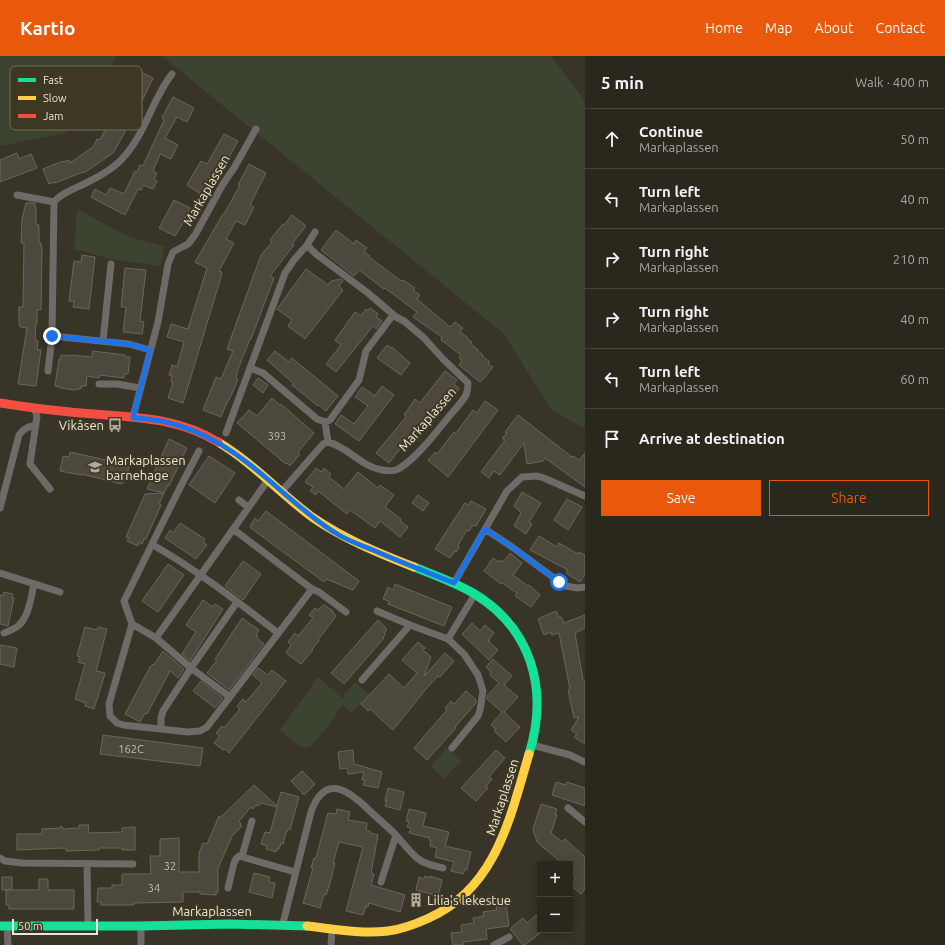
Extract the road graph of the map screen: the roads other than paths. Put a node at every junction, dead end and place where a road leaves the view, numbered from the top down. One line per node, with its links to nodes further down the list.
1 (172, 74): 2 (lane)
2 (142, 128)
3 (256, 129): 13 (lane, Markaplassen)
4 (141, 130): 6 (lane)
5 (17, 195): 6 (lane)
6 (54, 202): 11 (lane)
7 (315, 232): 8 (lane)
8 (307, 245): 10 (lane, Markaplassen); 14 (lane)
9 (111, 264): 12 (lane)
10 (393, 315): 21 (lane); 24 (lane, Markaplassen)
11 (52, 336): 12 (lane); 15 (lane)
12 (103, 341): 13 (lane)
13 (150, 350): 17 (lane, Markaplassen)
14 (250, 368): 21 (lane); 23 (lane)
15 (48, 371)
16 (99, 384): 17 (lane)
17 (140, 388): 20 (lane, Markaplassen)
18 (0, 403): 19 (street, Markaplassen)
19 (34, 408): 20 (street, Markaplassen); 22 (lane)
20 (133, 418): 26 (street, Markaplassen)
21 (325, 422): 24 (lane)
22 (36, 425): 27 (lane); 31 (lane)
23 (226, 433)
24 (328, 442): 28 (lane)
25 (199, 451): 35 (lane)
26 (268, 480): 28 (street, Markaplassen); 32 (lane)
27 (50, 489)
28 (282, 492): 38 (street, Markaplassen)
29 (585, 496): 34 (lane)
30 (239, 500): 32 (lane)
31 (1, 504)
32 (248, 507): 33 (lane)
33 (233, 529): 37 (lane); 41 (lane)
34 (485, 529): 38 (lane); 40 (lane)
35 (153, 545): 37 (lane); 47 (lane)
36 (0, 573): 39 (lane)
37 (200, 575): 44 (lane); 51 (lane)
38 (454, 583): 43 (street, Markaplassen)
39 (34, 584): 42 (lane); 49 (lane)
40 (585, 587)
41 (312, 589): 46 (lane); 50 (lane)
42 (60, 592)
43 (475, 594): 52 (lane); 57 (street, Markaplassen)
44 (237, 602): 50 (lane); 53 (lane)
45 (377, 611): 48 (lane)
46 (346, 612)
47 (132, 624): 51 (lane); 56 (lane)
48 (410, 625): 52 (lane); 54 (lane)
49 (4, 633)
50 (278, 633): 55 (lane)
51 (156, 638): 53 (lane)
52 (448, 639): 58 (lane)
53 (191, 668): 55 (lane); 56 (lane)
54 (362, 680)
55 (230, 697): 56 (lane)
56 (161, 729)
57 (532, 745): 59 (lane, Markaplassen); 76 (street, Markaplassen)
58 (452, 748)
59 (585, 762)
60 (568, 808): 62 (lane)
61 (252, 820): 64 (lane, Markaplassen)
62 (585, 822)
63 (396, 835): 68 (lane); 69 (lane); 70 (lane)
64 (242, 856): 69 (lane); 71 (lane, Markaplassen)
65 (0, 858): 66 (lane)
66 (88, 864): 67 (lane); 72 (lane)
67 (133, 864)
68 (443, 868)
69 (295, 872): 73 (lane)
70 (381, 882)
71 (228, 888)
72 (88, 925): 74 (street, Markaplassen); 75 (street, Markaplassen)
73 (283, 925): 75 (street, Markaplassen); 76 (street, Markaplassen)
74 (4, 926): 78 (lane, Markaplassen)
75 (141, 926): 79 (lane)
76 (332, 929): 80 (lane)
77 (509, 937): 81 (lane)
78 (8, 945)
79 (141, 945)
80 (331, 945)
81 (494, 945)

